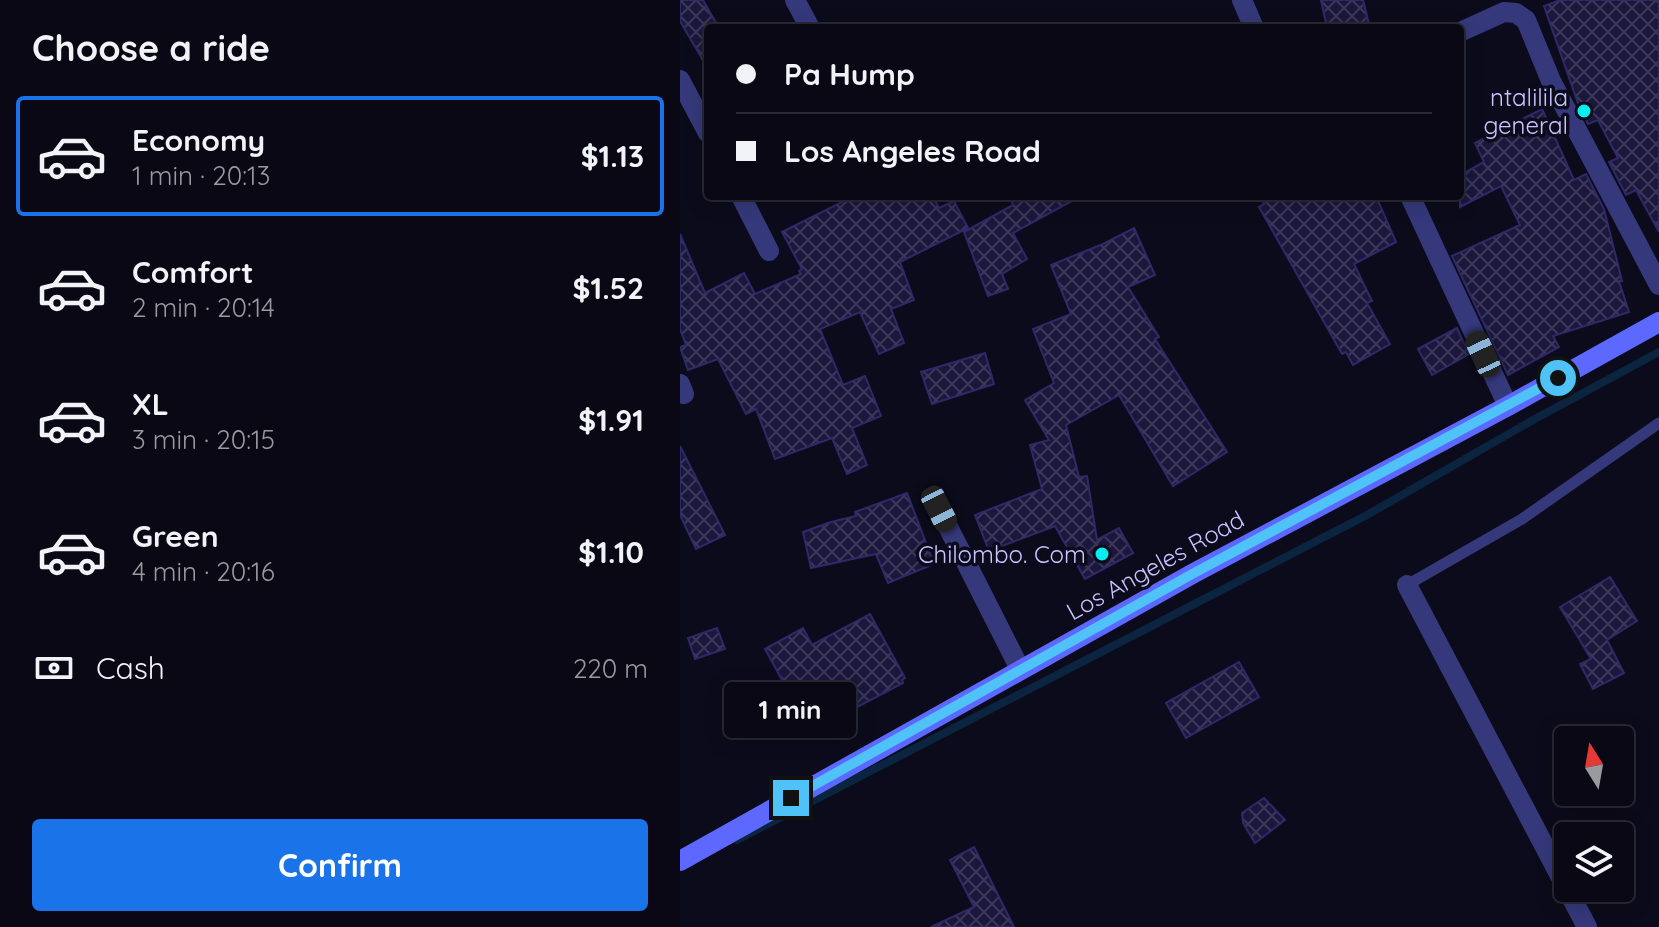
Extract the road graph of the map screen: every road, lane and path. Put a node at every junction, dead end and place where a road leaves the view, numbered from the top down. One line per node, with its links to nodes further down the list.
1 (795, 0): 3 (street)
2 (1242, 0): 4 (street)
3 (808, 24)
4 (1252, 24)
5 (1464, 30): 11 (street)
6 (680, 80): 7 (street)
7 (704, 125)
8 (743, 200): 10 (street)
9 (1412, 200): 13 (street)
10 (769, 251)
11 (1659, 285)
12 (1659, 322): 13 (main road, Los Angeles Road)
13 (1508, 406): 17 (main road, Los Angeles Road)
14 (1659, 423): 16 (lane)
15 (939, 509): 17 (street)
16 (1407, 585): 19 (street)
17 (1020, 669): 18 (main road, Los Angeles Road)
18 (680, 861)
19 (1587, 927)

